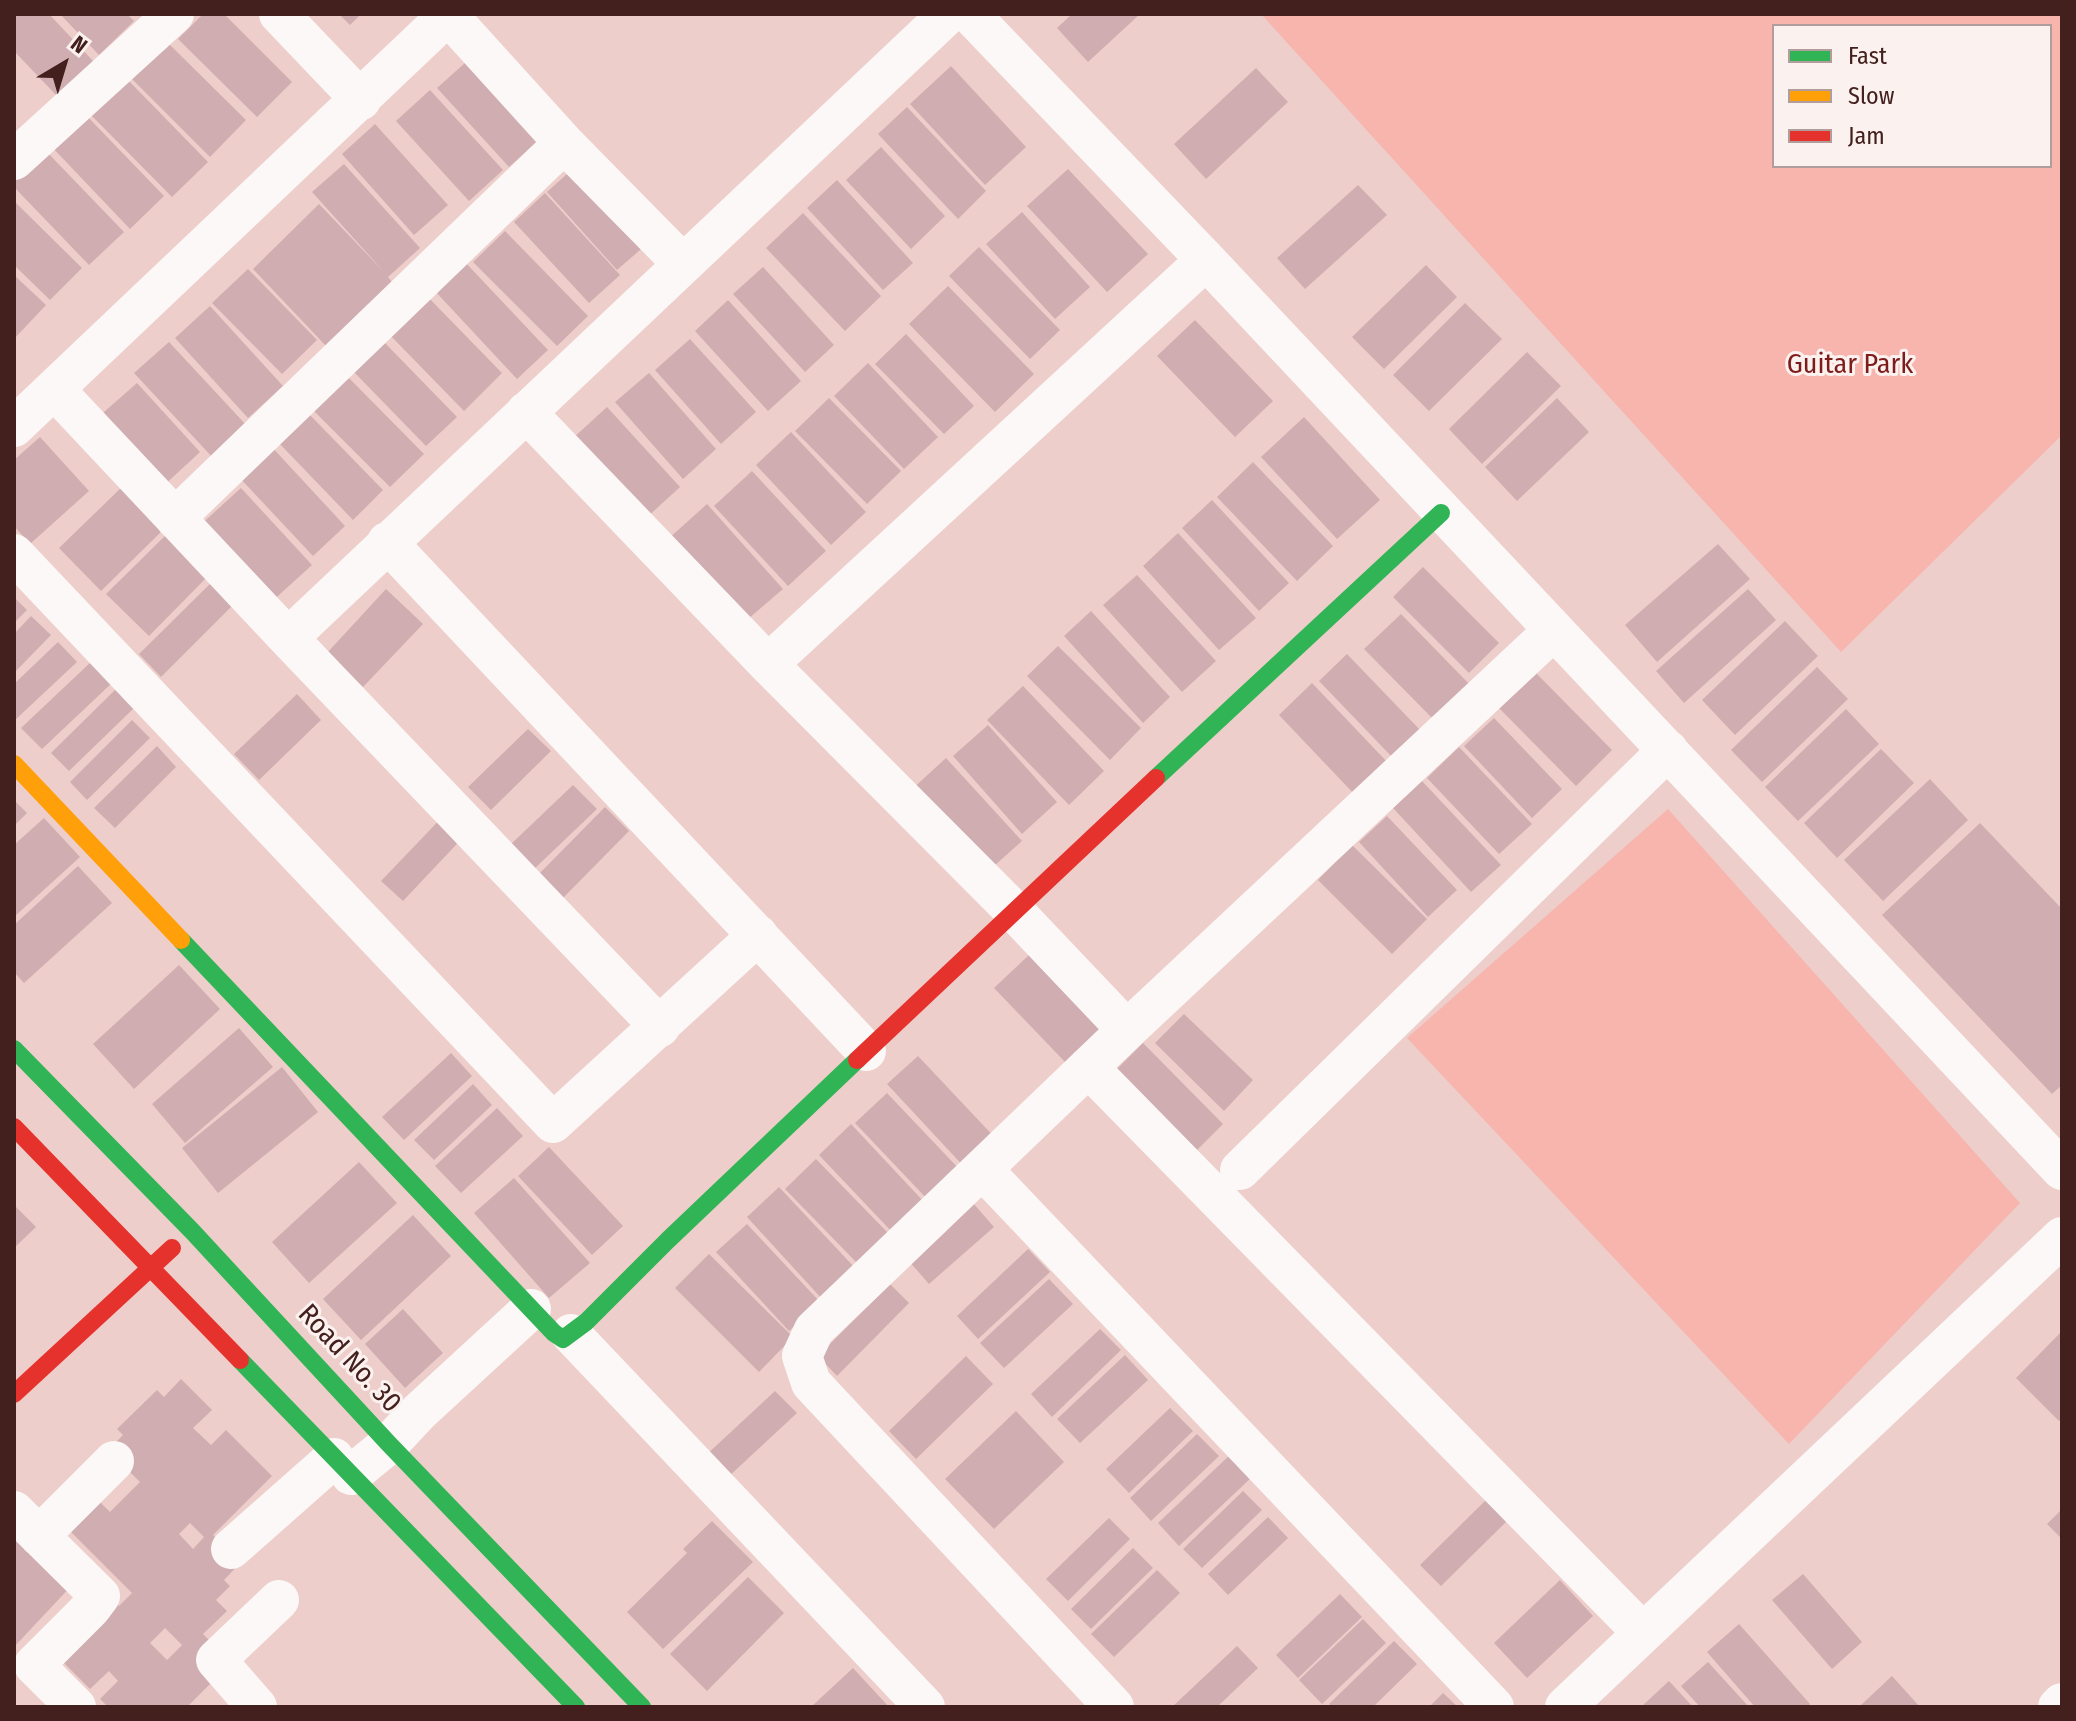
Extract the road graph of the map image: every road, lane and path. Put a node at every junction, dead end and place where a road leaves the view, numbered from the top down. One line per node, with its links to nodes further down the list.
1 (174, 14): 8 (street)
2 (279, 14): 6 (street)
3 (948, 14): 10 (street)
4 (970, 14): 9 (street)
5 (448, 15): 6 (street); 7 (street)
6 (361, 100): 11 (street)
7 (564, 143): 10 (street); 15 (street)
8 (14, 160)
9 (1206, 260): 14 (street); 20 (street)
10 (683, 264): 12 (street)
11 (55, 390): 13 (street); 15 (street)
12 (526, 412): 16 (street); 20 (street)
13 (14, 427)
14 (1441, 513): 18 (street); 23 (street)
15 (175, 518): 19 (street)
16 (387, 542): 19 (street); 24 (street)
17 (14, 554): 25 (street)
18 (1553, 631): 21 (street); 26 (street)
19 (288, 638): 25 (street)
20 (768, 664): 23 (street)
21 (1668, 750): 31 (street); 33 (street)
22 (14, 764): 37 (street)
23 (1014, 911): 26 (street); 28 (street)
24 (758, 935): 25 (street); 28 (street)
25 (660, 1027)
26 (1127, 1030): 29 (street)
27 (14, 1049): 34 (street, Road No. 30)
28 (866, 1051): 38 (street)
29 (1088, 1067): 32 (street); 46 (street)
30 (14, 1127): 36 (street)
31 (2055, 1150)
32 (982, 1169): 53 (street); 54 (street)
33 (1240, 1170)
34 (192, 1231): 36 (street); 40 (street, Road No. 30)
35 (2062, 1237): 46 (street)
36 (149, 1266): 39 (street); 42 (street)
37 (531, 1309): 38 (street); 40 (street)
38 (571, 1334): 52 (street)
39 (14, 1394)
40 (389, 1444): 42 (street); 51 (street, Road No. 30)
41 (114, 1461): 43 (street)
42 (343, 1466): 44 (street); 50 (street)
43 (27, 1524): 47 (street)
44 (231, 1549)
45 (279, 1600): 49 (street)
46 (1643, 1633): 55 (street)
47 (24, 1675): 48 (street)
48 (76, 1707)
49 (257, 1707)
50 (576, 1707)
51 (642, 1707)
52 (925, 1707)
53 (1114, 1707)
54 (1494, 1707)
55 (1565, 1707)

